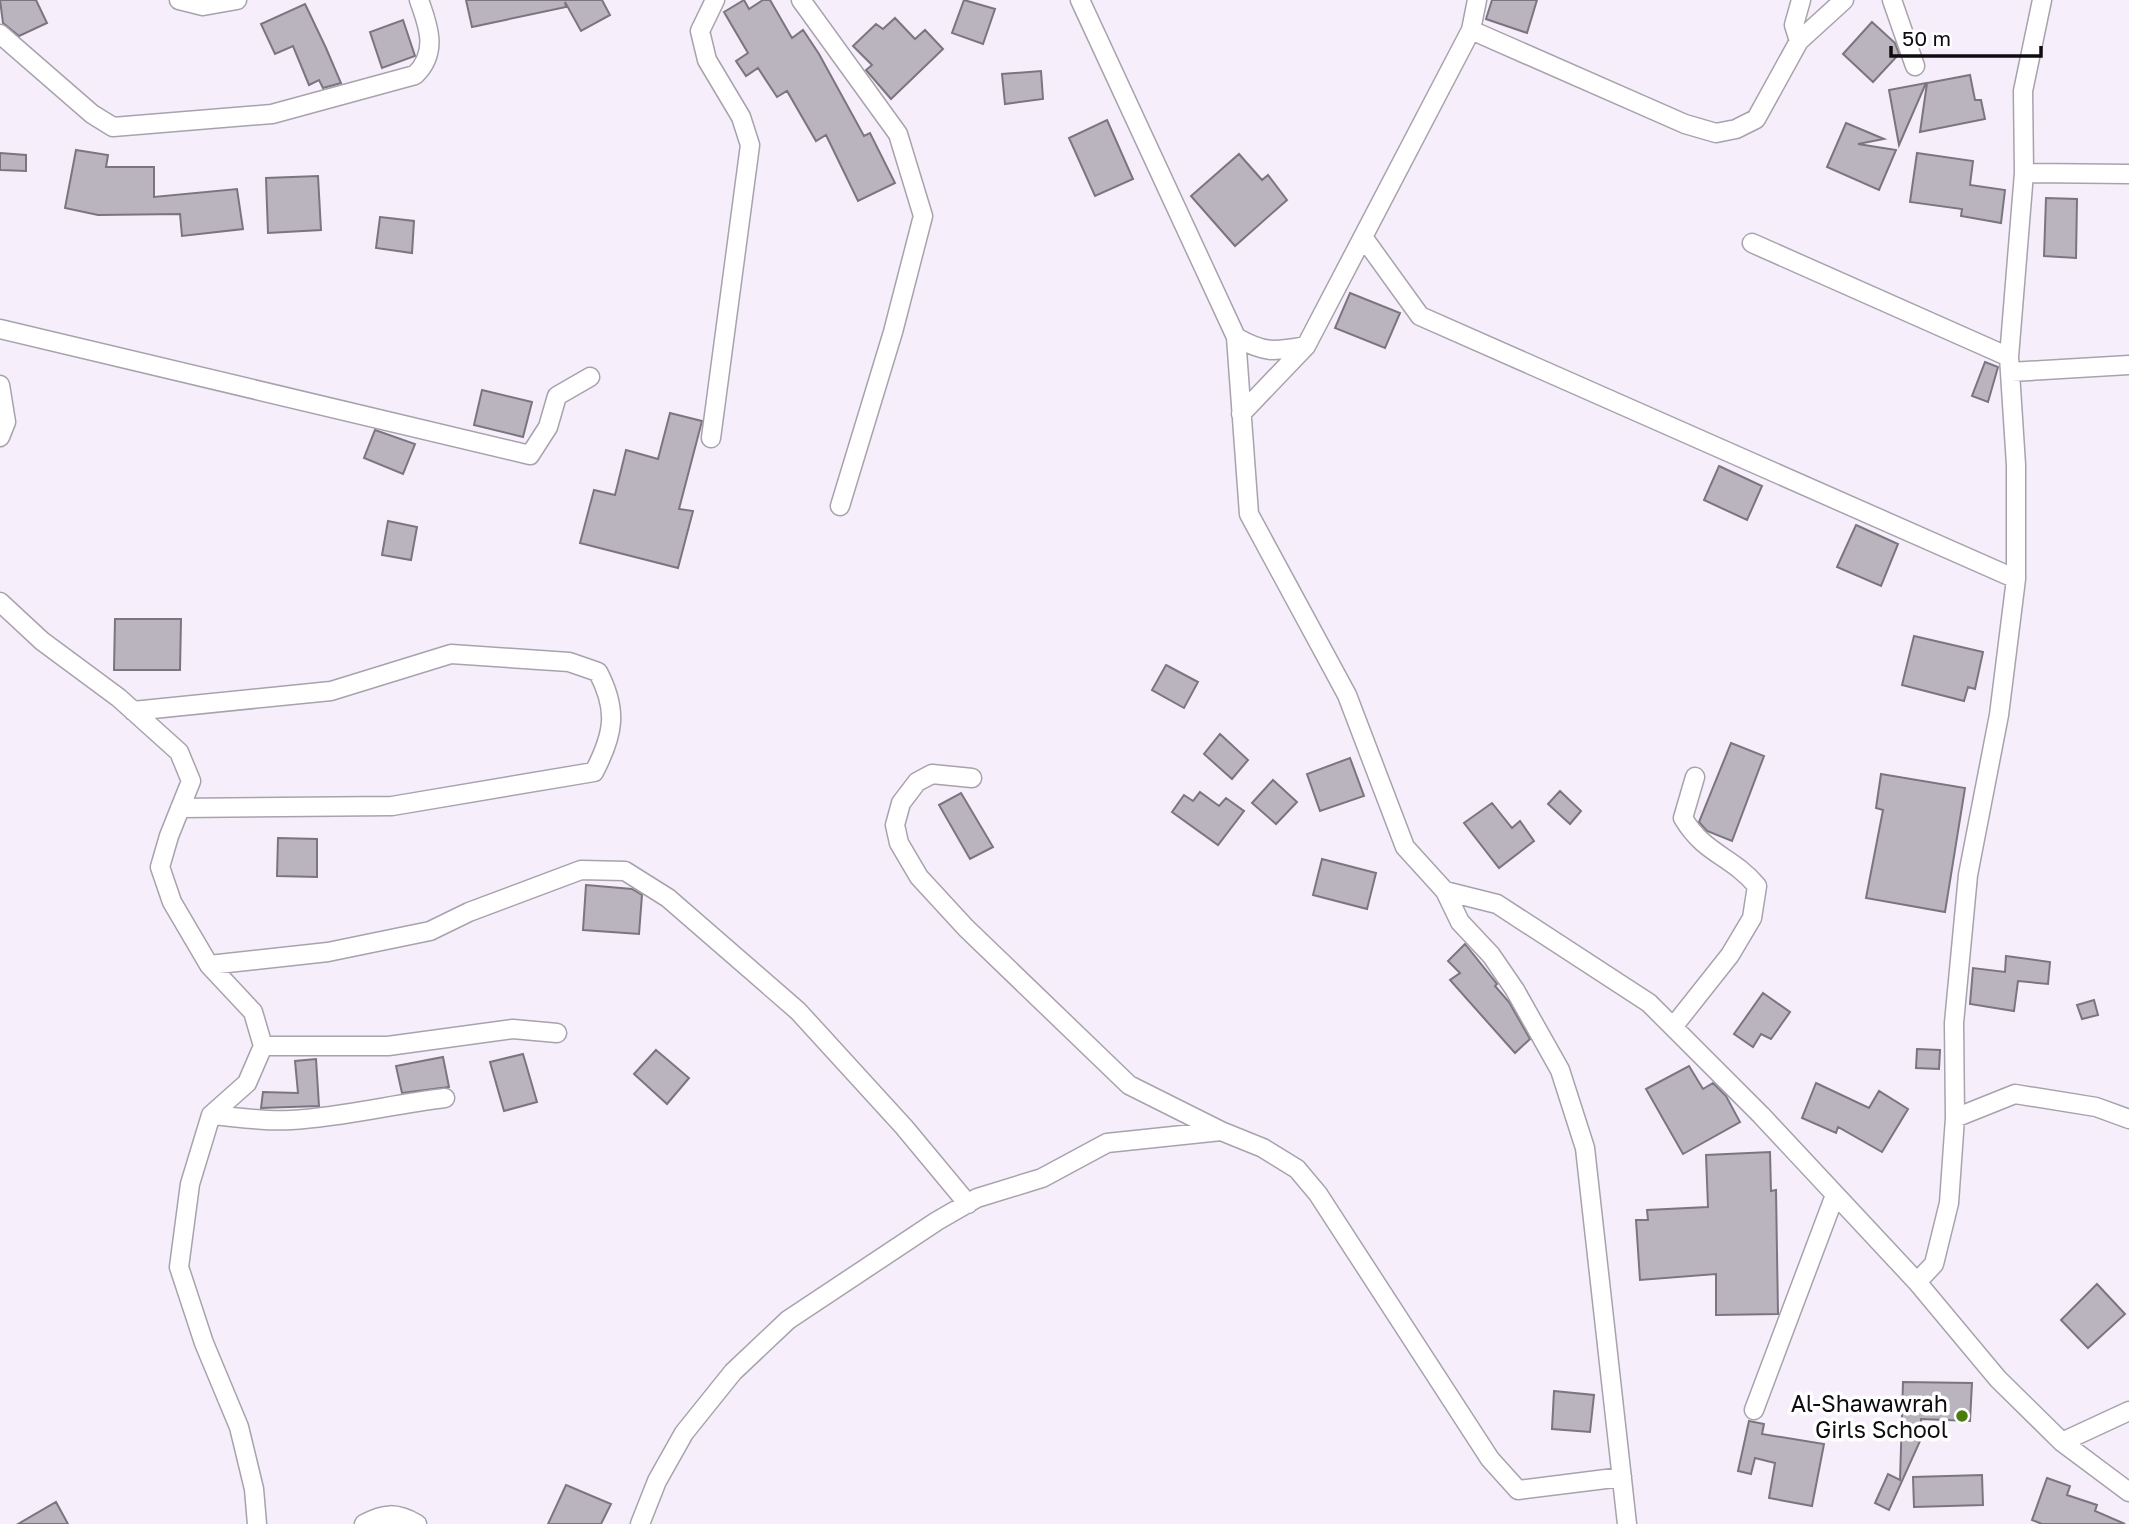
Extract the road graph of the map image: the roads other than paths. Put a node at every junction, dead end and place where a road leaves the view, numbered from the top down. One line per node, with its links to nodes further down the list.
1 (179, 0): 2 (street)
2 (237, 0)
3 (419, 0): 13 (street)
4 (715, 0): 29 (street)
5 (801, 0): 30 (street)
6 (1080, 0): 21 (street)
7 (1477, 0): 12 (street)
8 (1801, 0): 14 (street)
9 (1844, 0): 14 (street)
10 (1892, 0): 15 (street)
11 (2042, 0): 16 (street)
12 (1471, 30): 14 (street); 18 (street)
13 (0, 34)
14 (1799, 41)
15 (1915, 66)
16 (2024, 173): 17 (street); 23 (street)
17 (2129, 174)
18 (1363, 237): 22 (street); 31 (street)
19 (1752, 243): 23 (street)
20 (0, 329): 25 (street)
21 (1236, 337): 22 (street); 27 (street)
22 (1306, 346): 27 (street)
23 (2010, 365): 24 (street); 31 (street)
24 (2129, 365)
25 (590, 377)
26 (0, 385): 28 (street)
27 (1241, 414): 37 (street)
28 (0, 437)
29 (711, 438)
30 (840, 506)
31 (2016, 579): 44 (street)
32 (0, 602): 33 (street)
33 (133, 711): 36 (street); 36 (street)
34 (1695, 777): 39 (street)
35 (972, 778): 46 (street)
36 (180, 808): 38 (street)
37 (1445, 891): 39 (street); 53 (street)
38 (209, 965): 41 (street); 48 (street)
39 (1673, 1027): 47 (street)
40 (557, 1033): 41 (street)
41 (263, 1046): 43 (street)
42 (445, 1098): 43 (street)
43 (211, 1115): 55 (street)
44 (1955, 1118): 45 (street); 49 (street)
45 (2129, 1119)
46 (1221, 1131): 48 (street); 53 (street)
47 (1835, 1195): 49 (street); 50 (street)
48 (968, 1204): 58 (street)
49 (1917, 1282): 52 (street)
50 (1754, 1410)
51 (2129, 1411): 52 (street)
52 (2062, 1442): 54 (street)
53 (1622, 1477): 59 (street)
54 (2129, 1492)
55 (257, 1524)
56 (364, 1524): 57 (street)
57 (417, 1524)
58 (640, 1524)
59 (1627, 1524)

